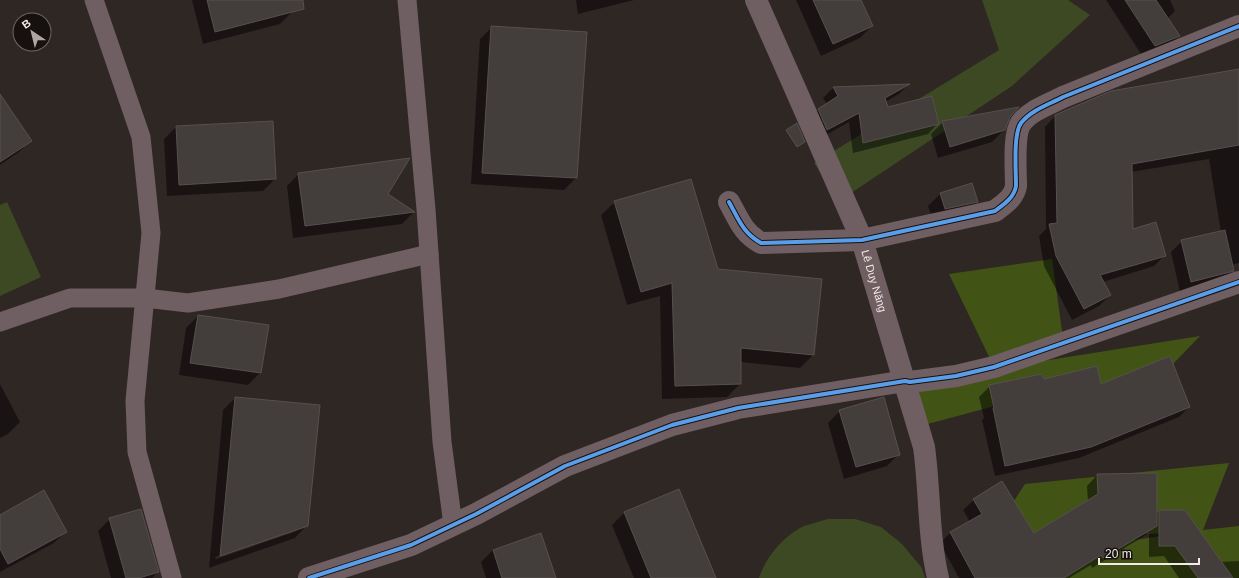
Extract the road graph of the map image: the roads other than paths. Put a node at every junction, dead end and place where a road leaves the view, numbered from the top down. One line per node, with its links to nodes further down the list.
1 (94, 0): 9 (lane)
2 (407, 0): 7 (lane)
3 (756, 0): 6 (street, Lê Duy Năng)
4 (1239, 26): 6 (street)
5 (729, 202): 6 (street)
6 (862, 240): 11 (street, Lê Duy Năng)
7 (429, 254): 9 (lane); 12 (lane)
8 (1239, 282): 11 (street)
9 (145, 298): 10 (lane); 13 (lane)
10 (0, 322)
11 (905, 381): 12 (street); 15 (street, Lê Duy Năng)
12 (453, 525): 14 (street)
13 (172, 578)
14 (309, 578)
15 (938, 578)

